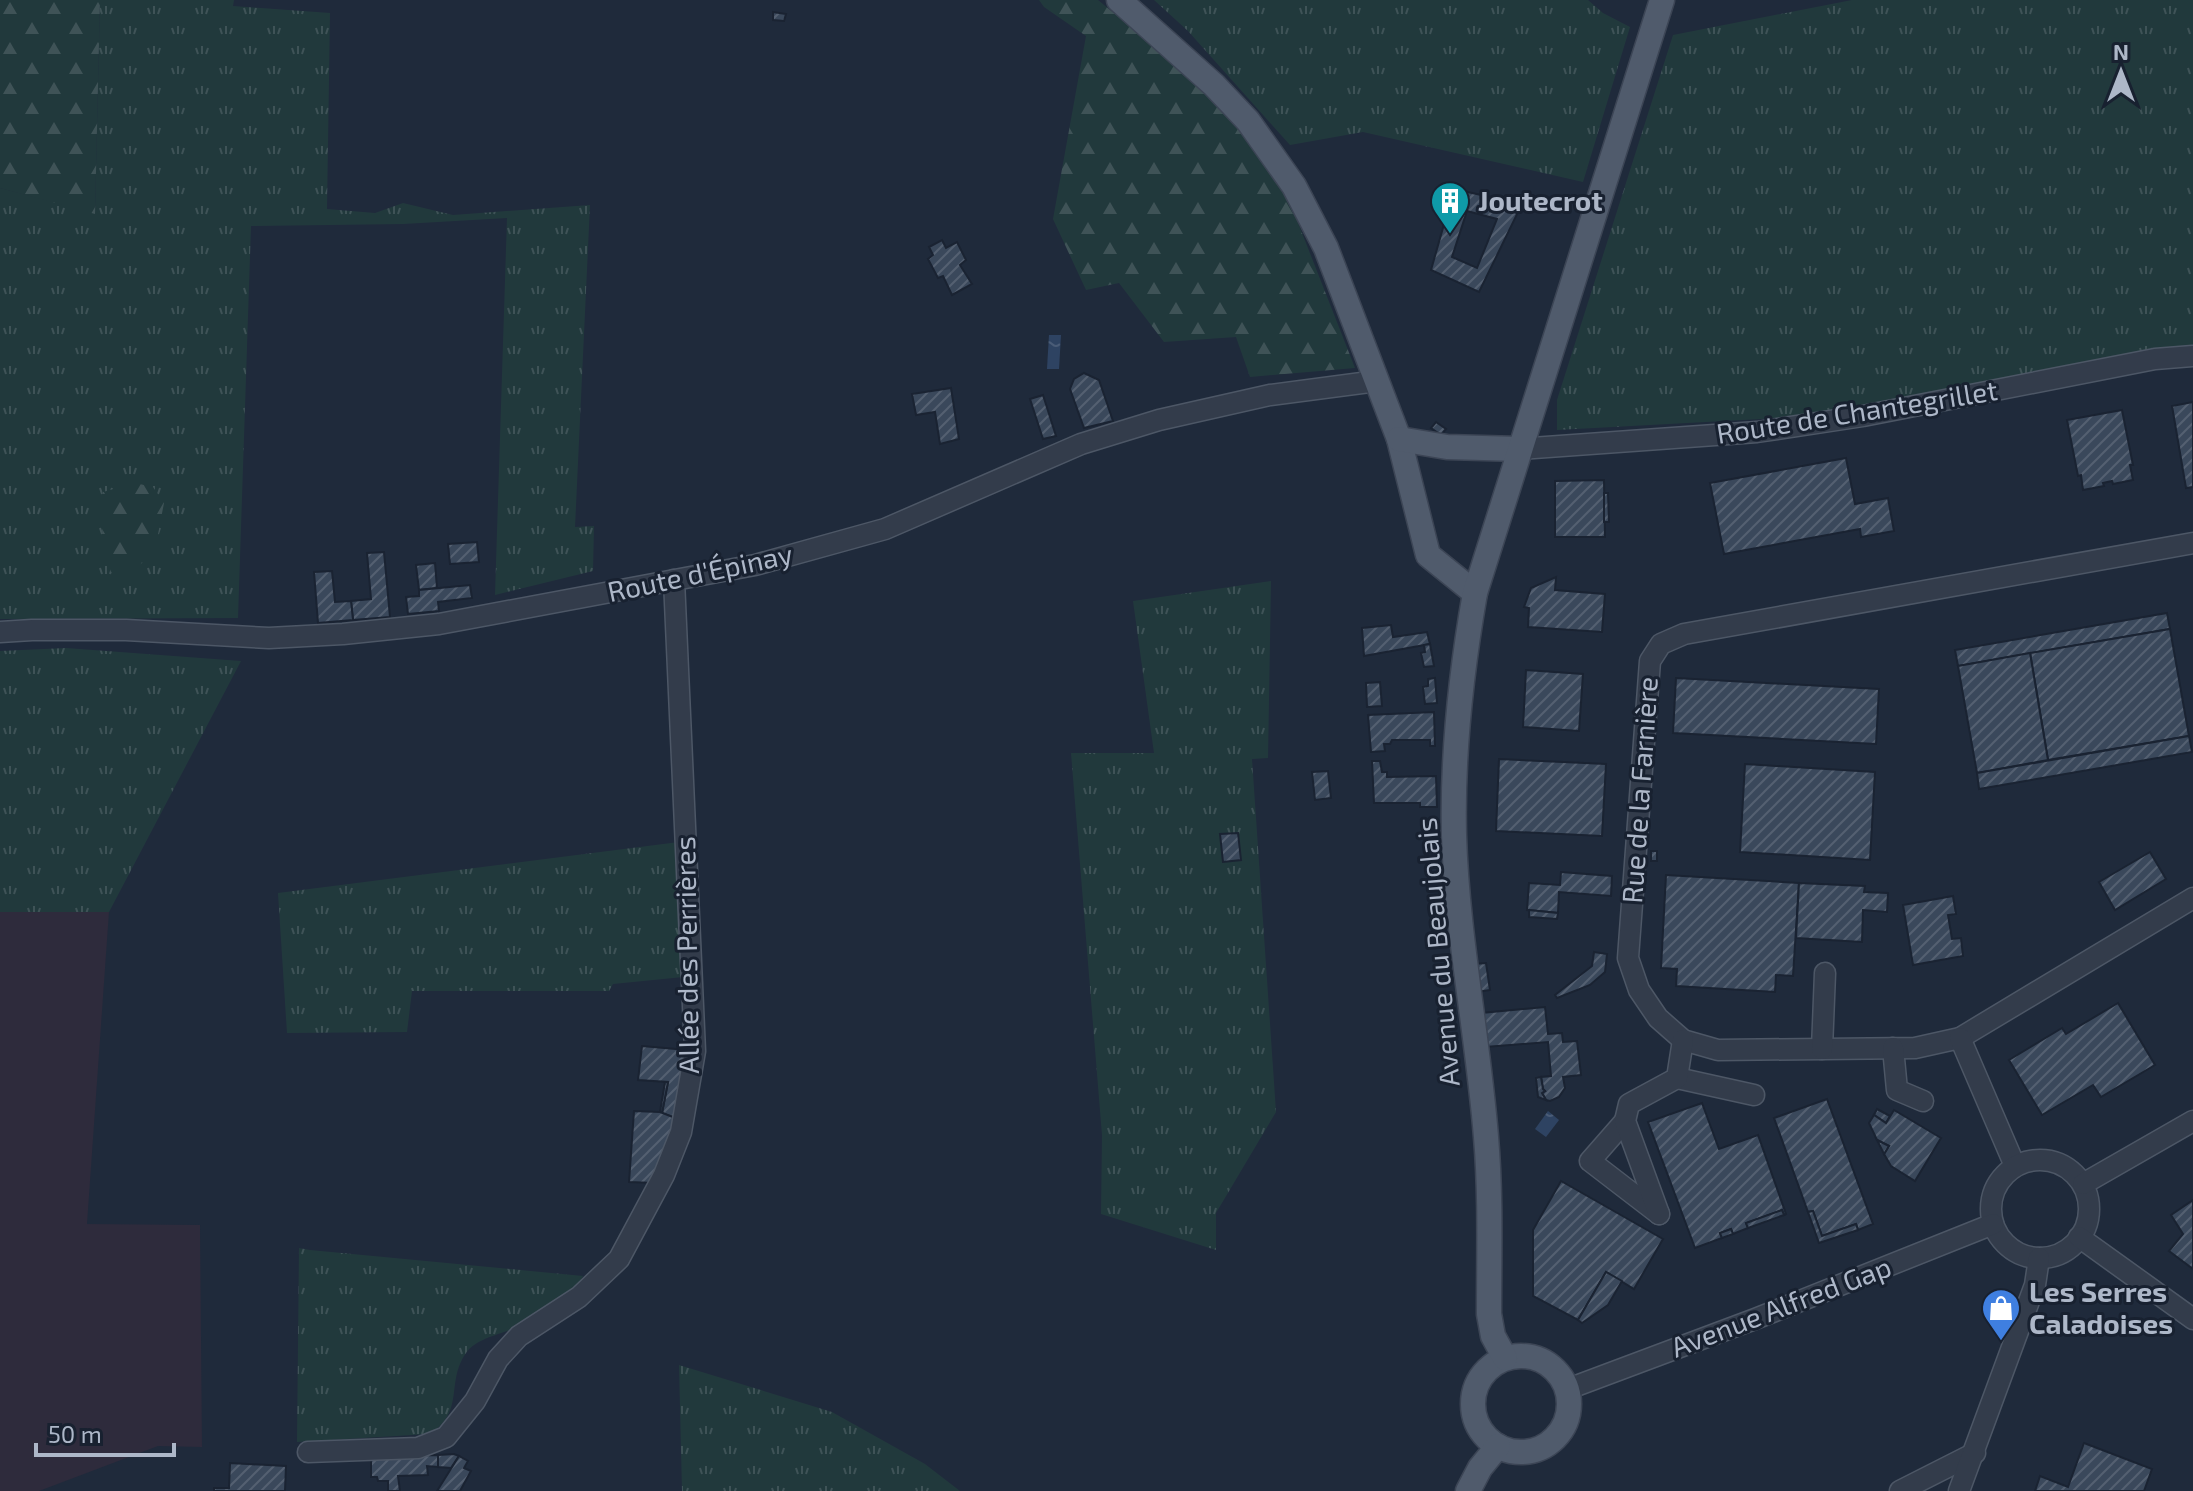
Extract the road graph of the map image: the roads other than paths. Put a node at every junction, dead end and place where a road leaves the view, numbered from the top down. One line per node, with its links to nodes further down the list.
1 (1119, 0): 4 (main road)
2 (1662, 0): 6 (main road, Avenue du Beaujolais)
3 (2193, 356): 6 (street, Route de Chantegrillet)
4 (1377, 381): 5 (main road); 8 (street, Route d'Épinay)
5 (1399, 439): 6 (main road); 9 (main road)
6 (1519, 449): 9 (main road, Avenue du Beaujolais)
7 (2193, 543): 14 (street, Rue de la Farnière)
8 (674, 580): 10 (street, Route d'Épinay); 31 (street, Allée des Perrières)
9 (1475, 593): 28 (main road, Avenue du Beaujolais)
10 (0, 632)
11 (2193, 898): 13 (street, Rue de la Farnière)
12 (1825, 973): 16 (street)
13 (1960, 1038): 15 (street, Rue de la Farnière); 22 (street)
14 (1683, 1040): 16 (street, Rue de la Farnière); 17 (street)
15 (1893, 1048): 16 (street, Rue de la Farnière); 19 (street)
16 (1822, 1049)
17 (1677, 1078): 18 (street); 20 (street)
18 (1754, 1095)
19 (1923, 1101)
20 (1625, 1121)
21 (2193, 1121): 23 (street)
22 (2015, 1166): 23 (street); 24 (street)
23 (2083, 1184): 25 (street)
24 (1993, 1224): 26 (street); 29 (street, Avenue Alfred Gap)
25 (2079, 1237): 26 (street); 27 (street)
26 (2039, 1258): 32 (street)
27 (2193, 1319)
28 (1505, 1358): 29 (main road); 30 (main road)
29 (1568, 1389): 30 (main road)
30 (1498, 1446): 33 (main road)
31 (308, 1452)
32 (1975, 1453): 34 (street); 35 (street)
33 (1468, 1491)
34 (1900, 1491)
35 (1959, 1491)

